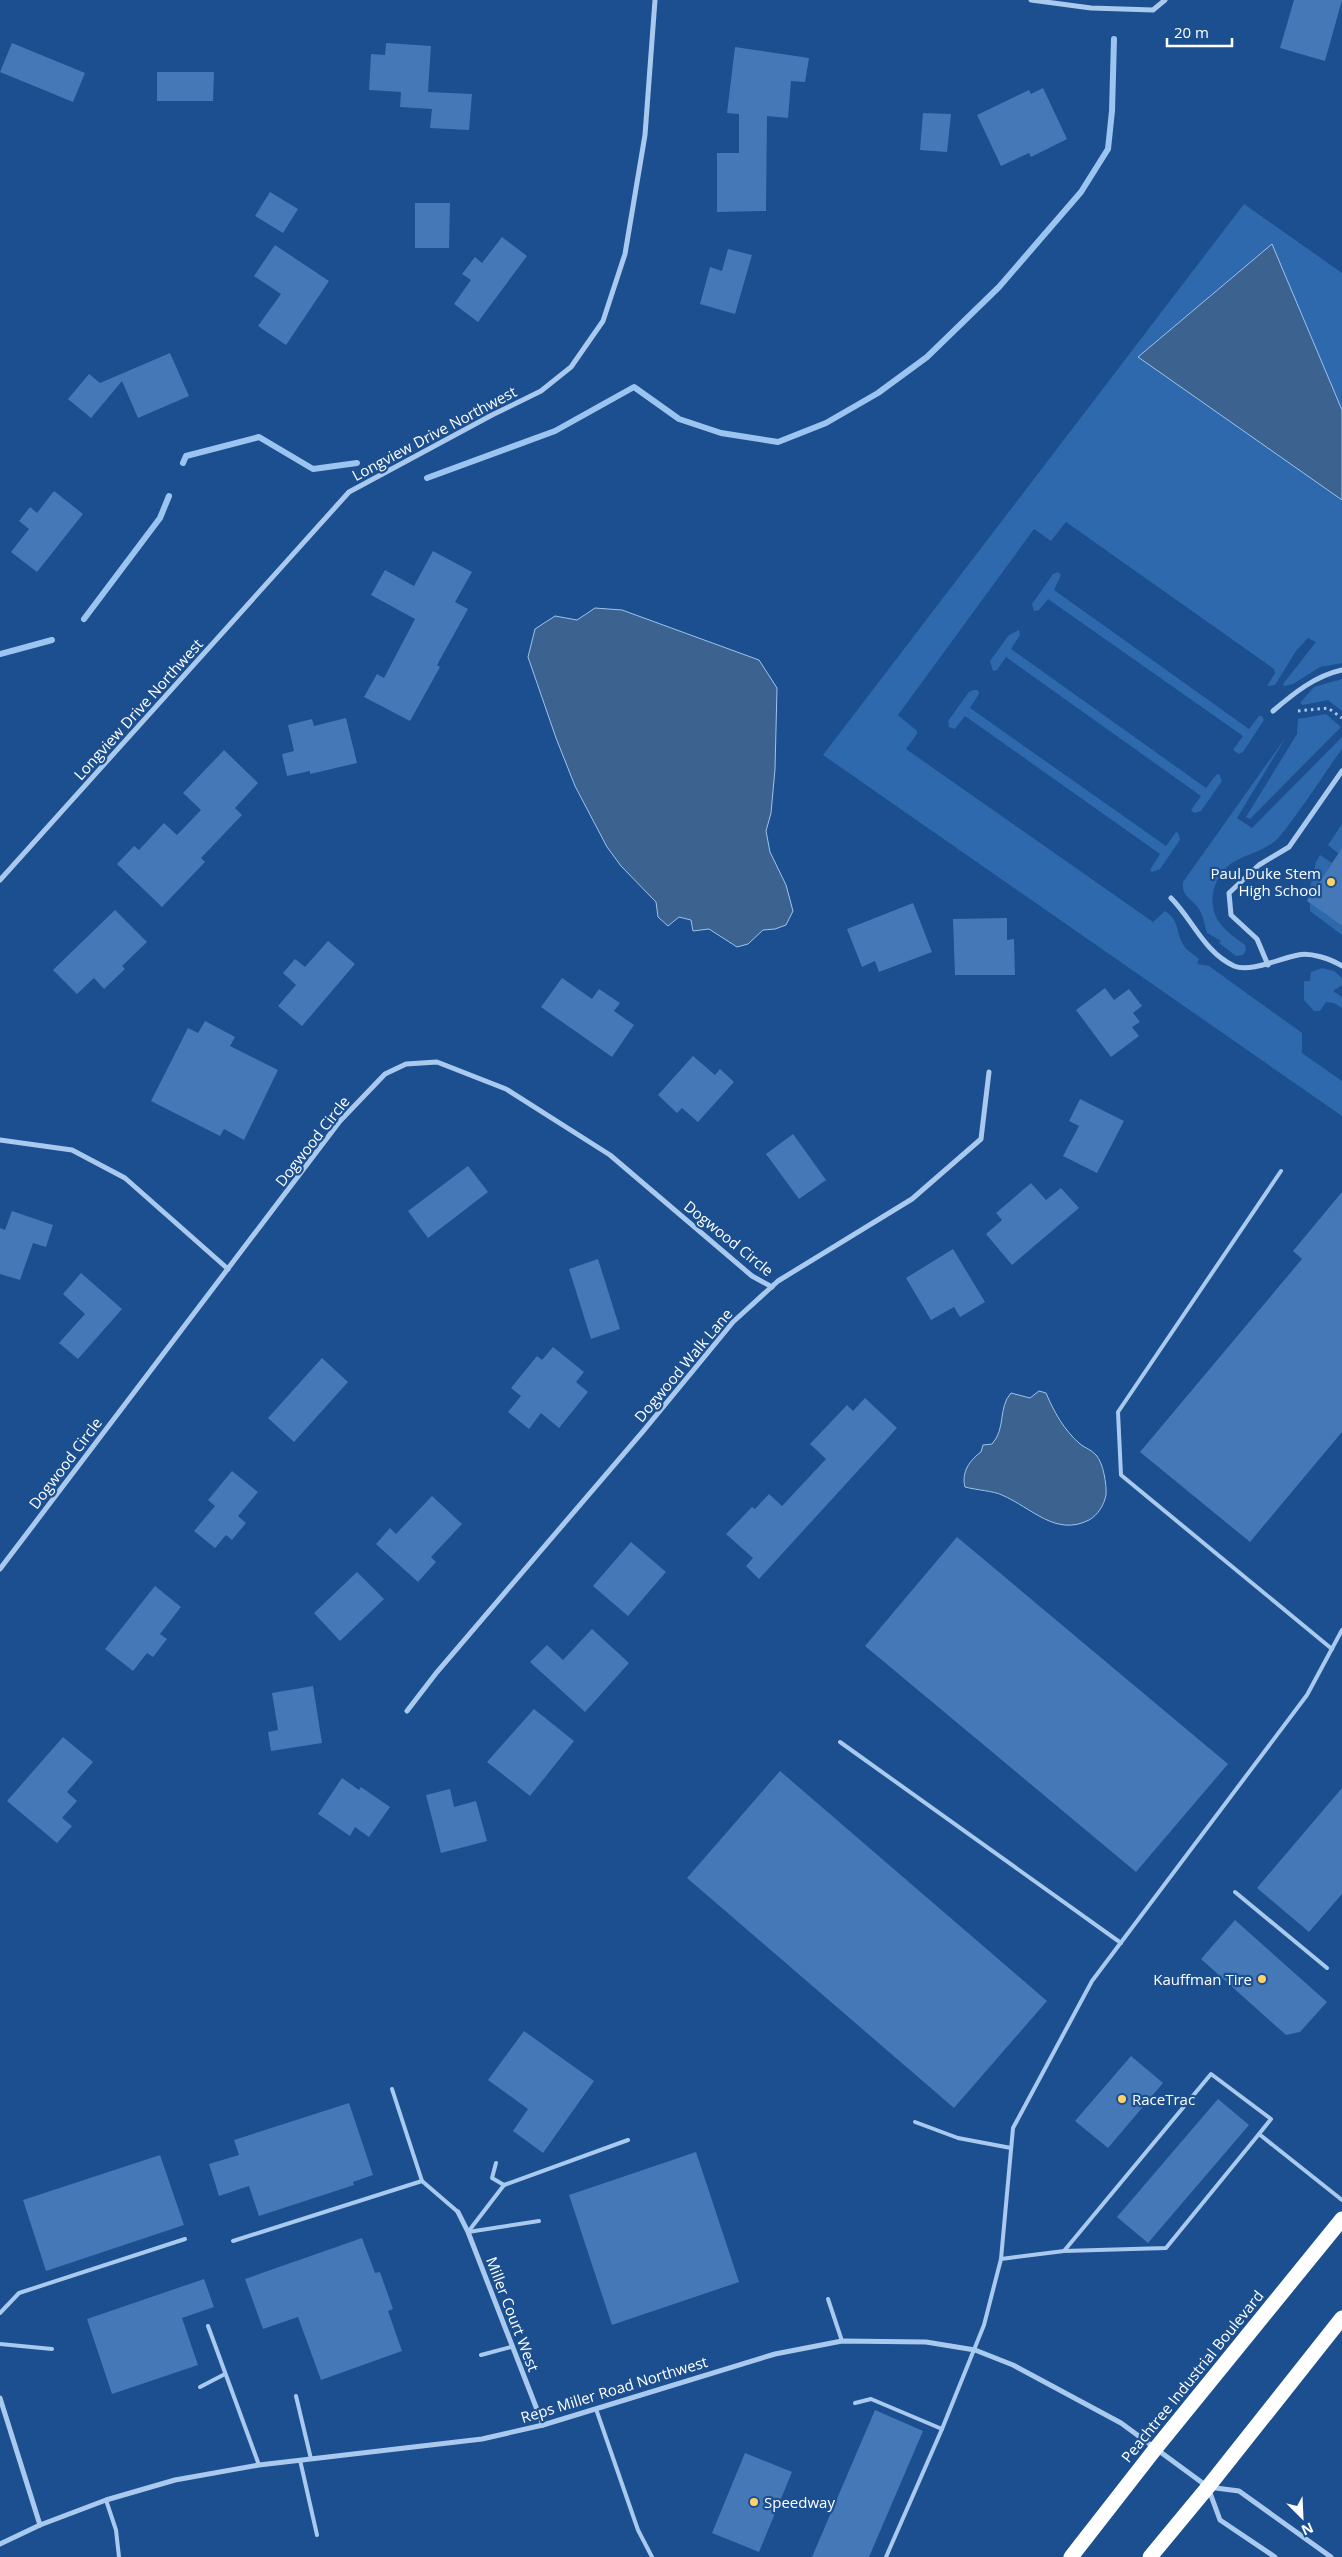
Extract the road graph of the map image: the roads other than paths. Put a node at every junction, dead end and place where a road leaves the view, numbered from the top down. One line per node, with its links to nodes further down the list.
1 (656, 0): 7 (street, Longview Drive Northwest)
2 (1032, 0): 3 (street)
3 (1165, 0)
4 (1342, 670): 5 (street)
5 (1273, 710)
6 (1342, 771): 9 (street)
7 (0, 880)
8 (1172, 898): 9 (street)
9 (1268, 965): 10 (street)
10 (1342, 966)
11 (989, 1072): 15 (street, Dogwood Walk Lane)
12 (0, 1140): 14 (street)
13 (1281, 1171): 18 (lane)
14 (228, 1269): 15 (street, Dogwood Circle); 16 (street, Dogwood Circle)
15 (772, 1287): 19 (street, Dogwood Walk Lane)
16 (0, 1569)
17 (1342, 1630): 18 (lane)
18 (1332, 1649): 22 (lane)
19 (407, 1711)
20 (840, 1742): 22 (lane)
21 (1235, 1892): 23 (lane)
22 (1121, 1943): 28 (lane)
23 (1327, 1968)
24 (392, 2089): 30 (lane)
25 (915, 2122): 28 (lane)
26 (1259, 2134): 32 (lane); 39 (lane); 39 (lane)
27 (628, 2140): 31 (lane)
28 (1011, 2148): 40 (lane)
29 (496, 2163): 31 (lane)
30 (422, 2182): 33 (lane); 38 (lane)
31 (504, 2186): 36 (lane)
32 (1342, 2200)
33 (458, 2212): 36 (street, Miller Court West)
34 (1342, 2218): 60 (highway, Peachtree Industrial Boulevard)
35 (539, 2221): 36 (lane)
36 (468, 2232): 47 (street, Miller Court West)
37 (185, 2239): 42 (lane)
38 (233, 2241)
39 (1064, 2251): 40 (lane)
40 (1001, 2259): 49 (lane)
41 (828, 2299): 45 (lane)
42 (0, 2314)
43 (1342, 2318): 64 (highway)
44 (208, 2326): 51 (lane)
45 (842, 2341): 49 (street, Reps Miller Road Northwest); 57 (street, Reps Miller Road Northwest)
46 (0, 2344): 48 (lane)
47 (511, 2347): 50 (lane); 58 (street, Miller Court West)
48 (52, 2349)
49 (975, 2350): 59 (lane); 60 (street, Reps Miller Road Northwest)
50 (481, 2355)
51 (225, 2374): 52 (lane); 63 (lane)
52 (200, 2387)
53 (296, 2396): 61 (lane)
54 (0, 2398): 56 (street)
55 (855, 2403): 59 (lane)
56 (1, 2405): 66 (street)
57 (596, 2409): 58 (street, Reps Miller Road Northwest); 70 (lane)
58 (543, 2425): 61 (street, Reps Miller Road Northwest)
59 (942, 2429): 71 (lane)
60 (1156, 2448): 64 (street, Reps Miller Road Northwest); 72 (highway, Peachtree Industrial Boulevard)
61 (311, 2458): 62 (street, Reps Miller Road Northwest)
62 (300, 2460): 63 (street, Reps Miller Road Northwest); 67 (lane)
63 (259, 2465): 65 (street, Reps Miller Road Northwest)
64 (1208, 2487): 73 (highway); 74 (street); 75 (street, Reps Miller Road Northwest)
65 (106, 2500): 66 (street, Reps Miller Road Northwest); 69 (lane)
66 (40, 2525): 68 (street, Reps Miller Road Northwest)
67 (317, 2535)
68 (0, 2544)
69 (119, 2557)
70 (652, 2557)
71 (886, 2557)
72 (1071, 2557)
73 (1150, 2557)
74 (1275, 2557)
75 (1330, 2557)

